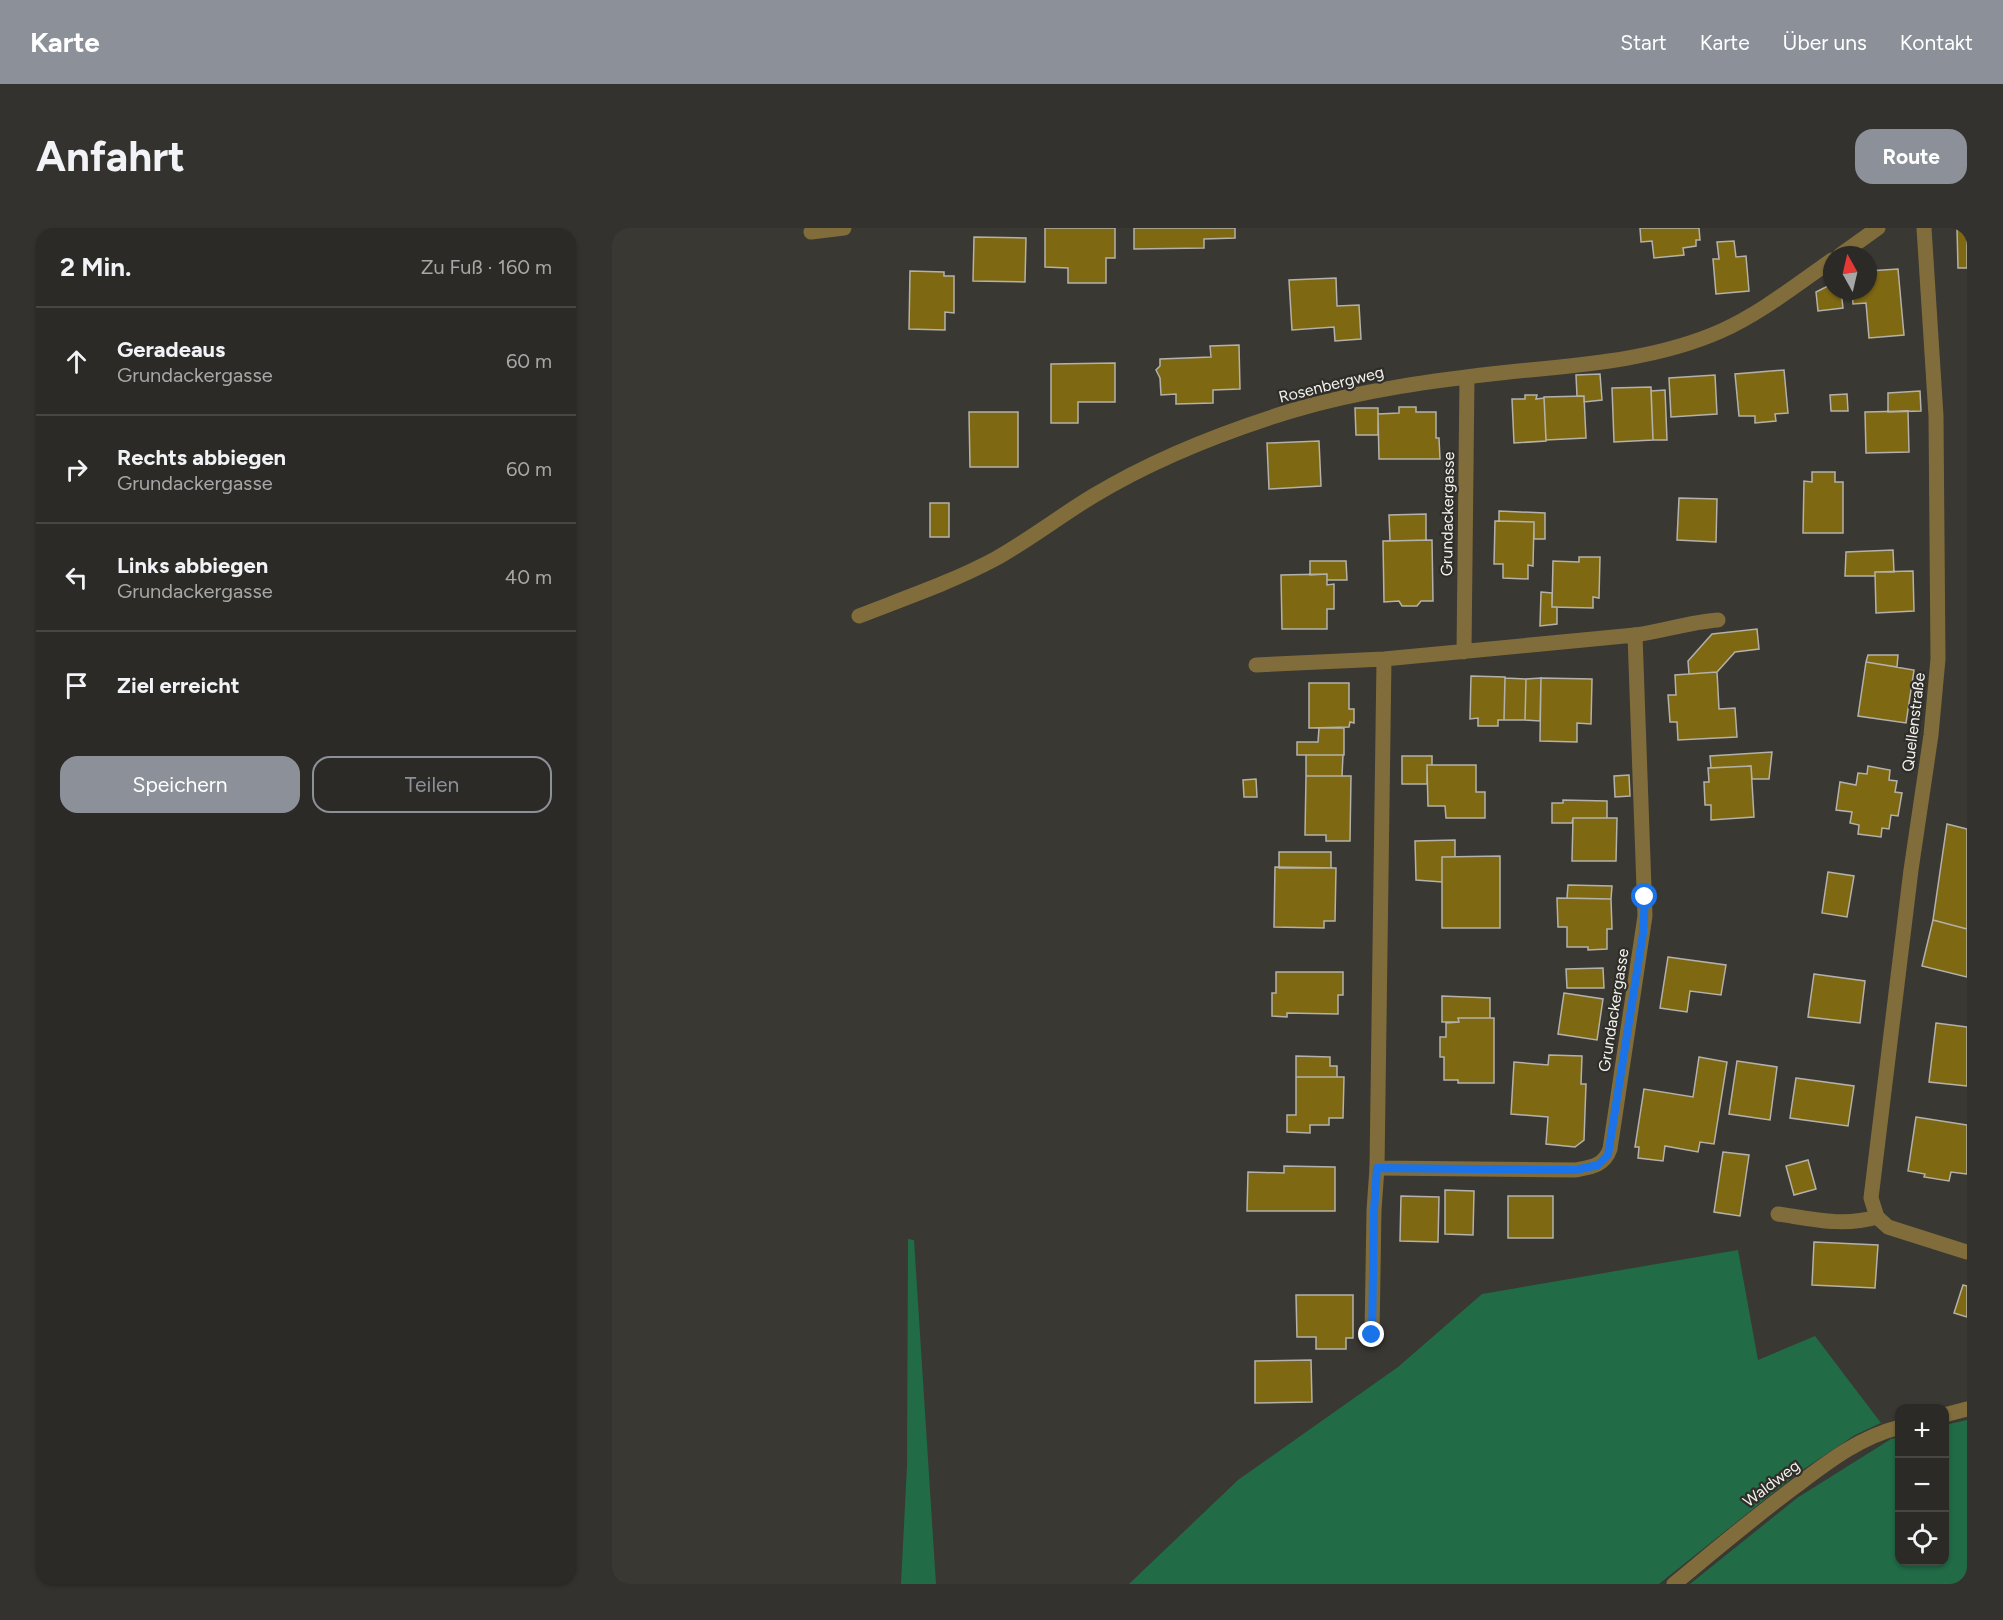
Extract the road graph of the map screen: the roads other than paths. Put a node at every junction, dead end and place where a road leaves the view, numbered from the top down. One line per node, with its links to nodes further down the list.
1 (844, 228): 4 (street)
2 (1878, 228): 5 (street)
3 (1924, 228): 16 (street, Quellenstraße)
4 (811, 232)
5 (1853, 246)
6 (1823, 266): 7 (street, Rosenbergweg)
7 (1467, 377): 8 (street, Rosenbergweg); 11 (street, Grundackergasse)
8 (859, 616)
9 (1718, 620): 10 (street)
10 (1635, 634): 11 (street); 14 (street, Grundackergasse)
11 (1464, 652): 12 (street)
12 (1384, 659): 13 (street); 14 (street)
13 (1256, 665)
14 (1377, 1168): 18 (street)
15 (1778, 1214): 16 (street)
16 (1877, 1217): 17 (street)
17 (1967, 1252)
18 (1372, 1335)
19 (1967, 1408): 20 (street)
20 (1949, 1413)
21 (1895, 1427): 22 (street, Waldweg)
22 (1674, 1584)

